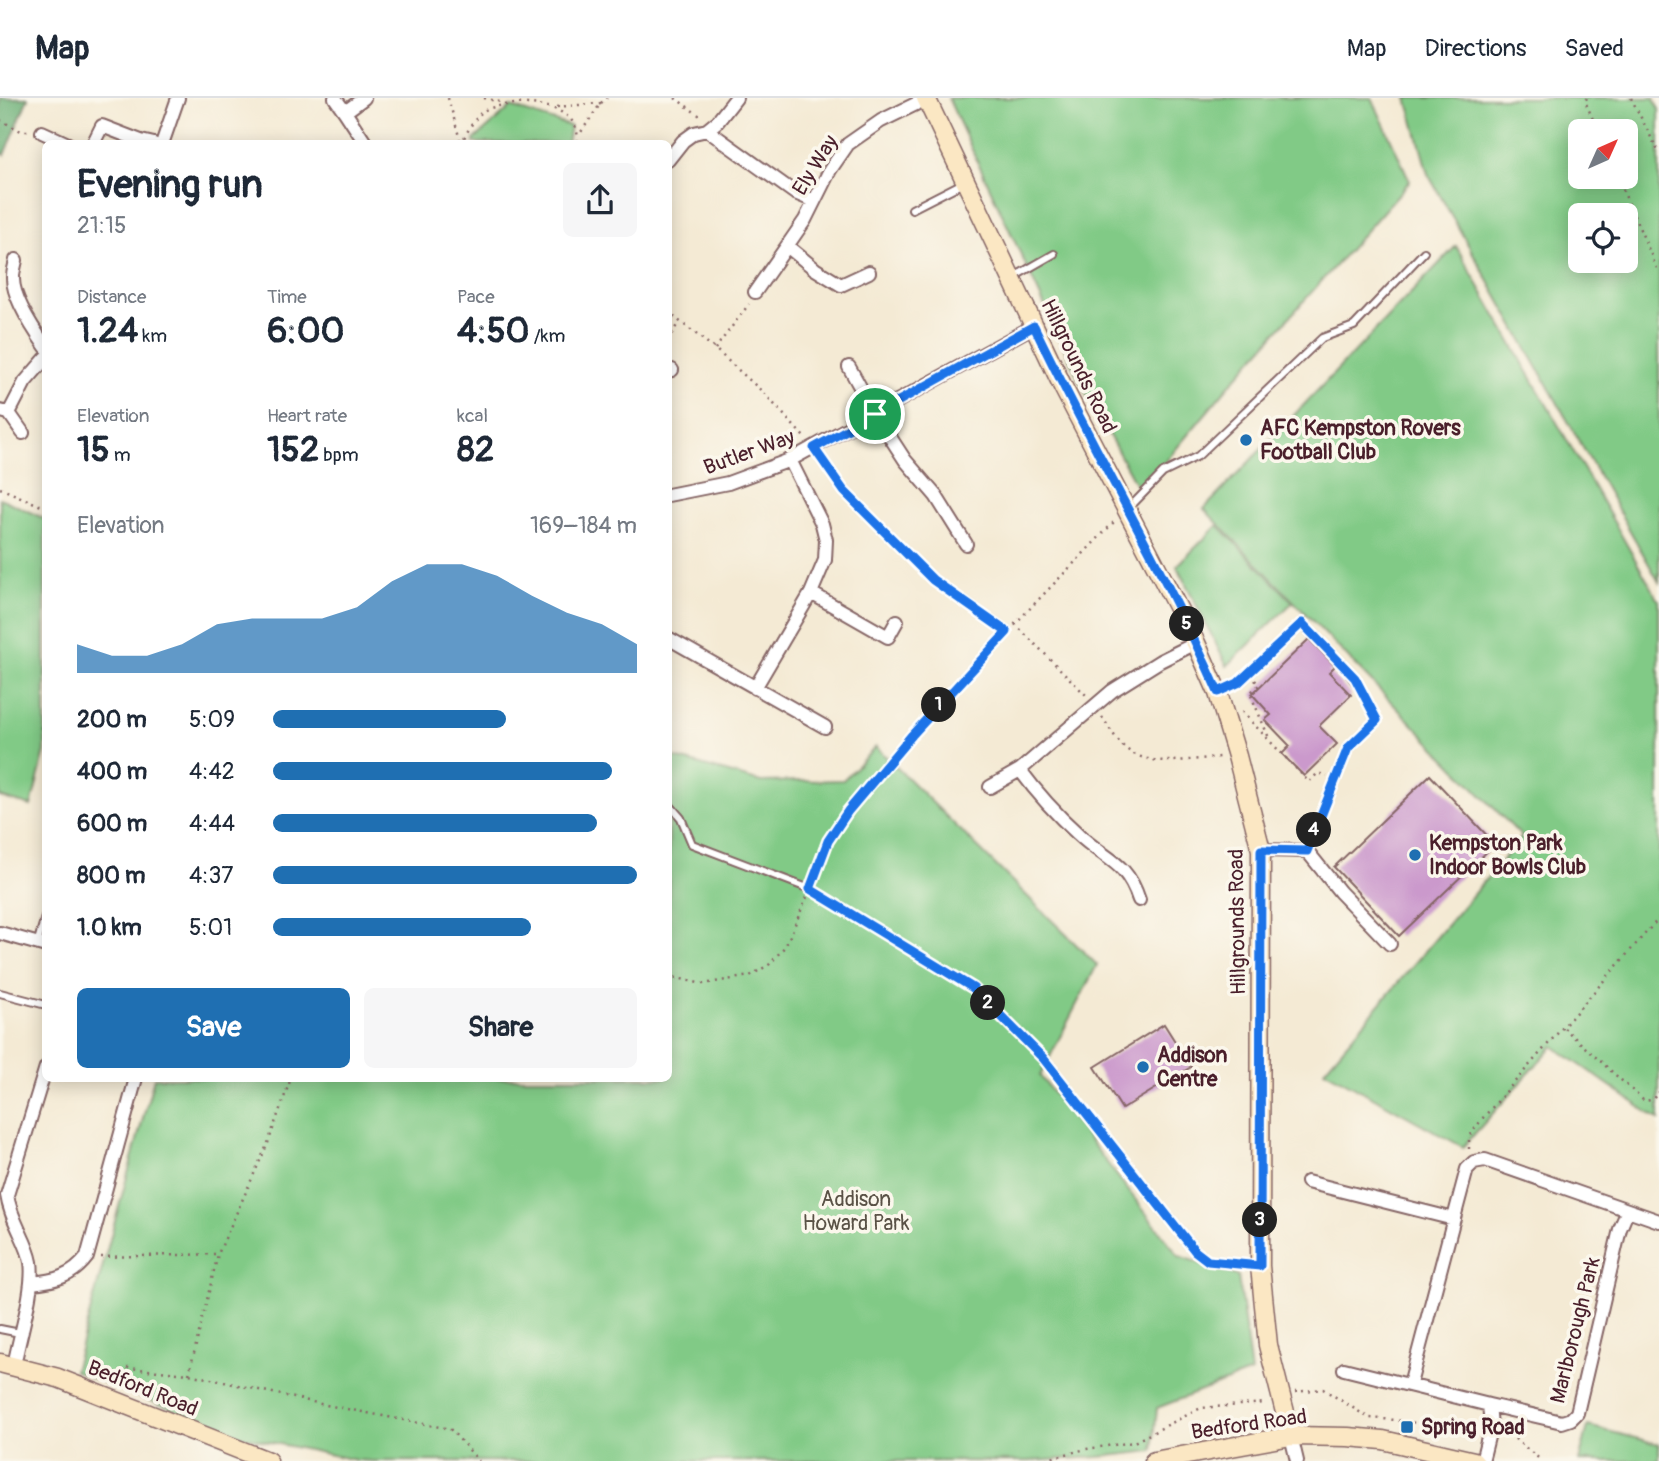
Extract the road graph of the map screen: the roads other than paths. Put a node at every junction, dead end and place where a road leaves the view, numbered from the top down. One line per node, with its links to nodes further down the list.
1 (178, 98): 12 (street)
2 (335, 98): 6 (street)
3 (364, 98): 6 (street)
4 (736, 98): 7 (street)
5 (926, 99): 15 (street, Hillgrounds Road); 16 (street, Ely Way)
6 (345, 112): 13 (street)
7 (710, 127): 14 (street); 16 (street)
8 (42, 132): 9 (street)
9 (59, 140)
10 (95, 140): 11 (street)
11 (138, 140)
12 (163, 140)
13 (363, 140)
14 (672, 155)
15 (965, 182): 17 (lane); 23 (street, Hillgrounds Road)
16 (814, 201): 18 (street, Ely Way)
17 (912, 209)
18 (787, 246): 22 (street); 24 (street, Ely Way)
19 (1424, 252): 34 (lane)
20 (1054, 254): 23 (lane)
21 (16, 260): 26 (street)
22 (869, 271)
23 (1011, 279): 25 (street, Hillgrounds Road)
24 (755, 292)
25 (1034, 326): 30 (street, Butler Way); 34 (street, Hillgrounds Road)
26 (42, 341)
27 (42, 363): 29 (street)
28 (849, 367): 30 (street)
29 (4, 412): 31 (street)
30 (875, 414): 32 (street, Butler Way); 35 (street)
31 (23, 433)
32 (790, 460): 33 (street, Butler Way); 36 (street)
33 (672, 494)
34 (1127, 509): 39 (street, Hillgrounds Road)
35 (966, 544)
36 (811, 593): 37 (street); 40 (street)
37 (898, 621)
38 (672, 640): 40 (street)
39 (1196, 643): 41 (street, Hillgrounds Road); 43 (street)
40 (755, 688): 42 (street)
41 (1218, 692): 46 (street, Hillgrounds Road); 47 (lane)
42 (825, 727)
43 (1020, 770): 44 (street); 48 (street)
44 (990, 787)
45 (672, 808): 60 (lane)
46 (1261, 850): 47 (street); 60 (street, Hillgrounds Road)
47 (1307, 851): 50 (street)
48 (1139, 900)
49 (0, 933): 51 (street)
50 (1390, 944)
51 (41, 945)
52 (0, 993): 53 (lane)
53 (42, 1004)
54 (42, 1080): 61 (street)
55 (135, 1082): 61 (street)
56 (1307, 1182): 58 (street)
57 (1628, 1210): 58 (street); 59 (street); 67 (street, Marlborough Park)
58 (1454, 1219): 66 (street)
59 (1659, 1221)
60 (1260, 1266): 68 (street, Hillgrounds Road)
61 (31, 1283): 63 (street)
62 (0, 1329): 63 (lane)
63 (20, 1333): 64 (street)
64 (7, 1364): 70 (street, Bedford Road)
65 (1344, 1369): 66 (street, Marlborough Park)
66 (1410, 1384): 67 (street, Marlborough Park)
67 (1489, 1405): 73 (street)
68 (1291, 1436): 69 (street, Bedford Road); 71 (street, Bedford Road); 72 (street)
69 (1466, 1460)
70 (262, 1461)
71 (1154, 1461)
72 (1297, 1461)
73 (1482, 1461)

